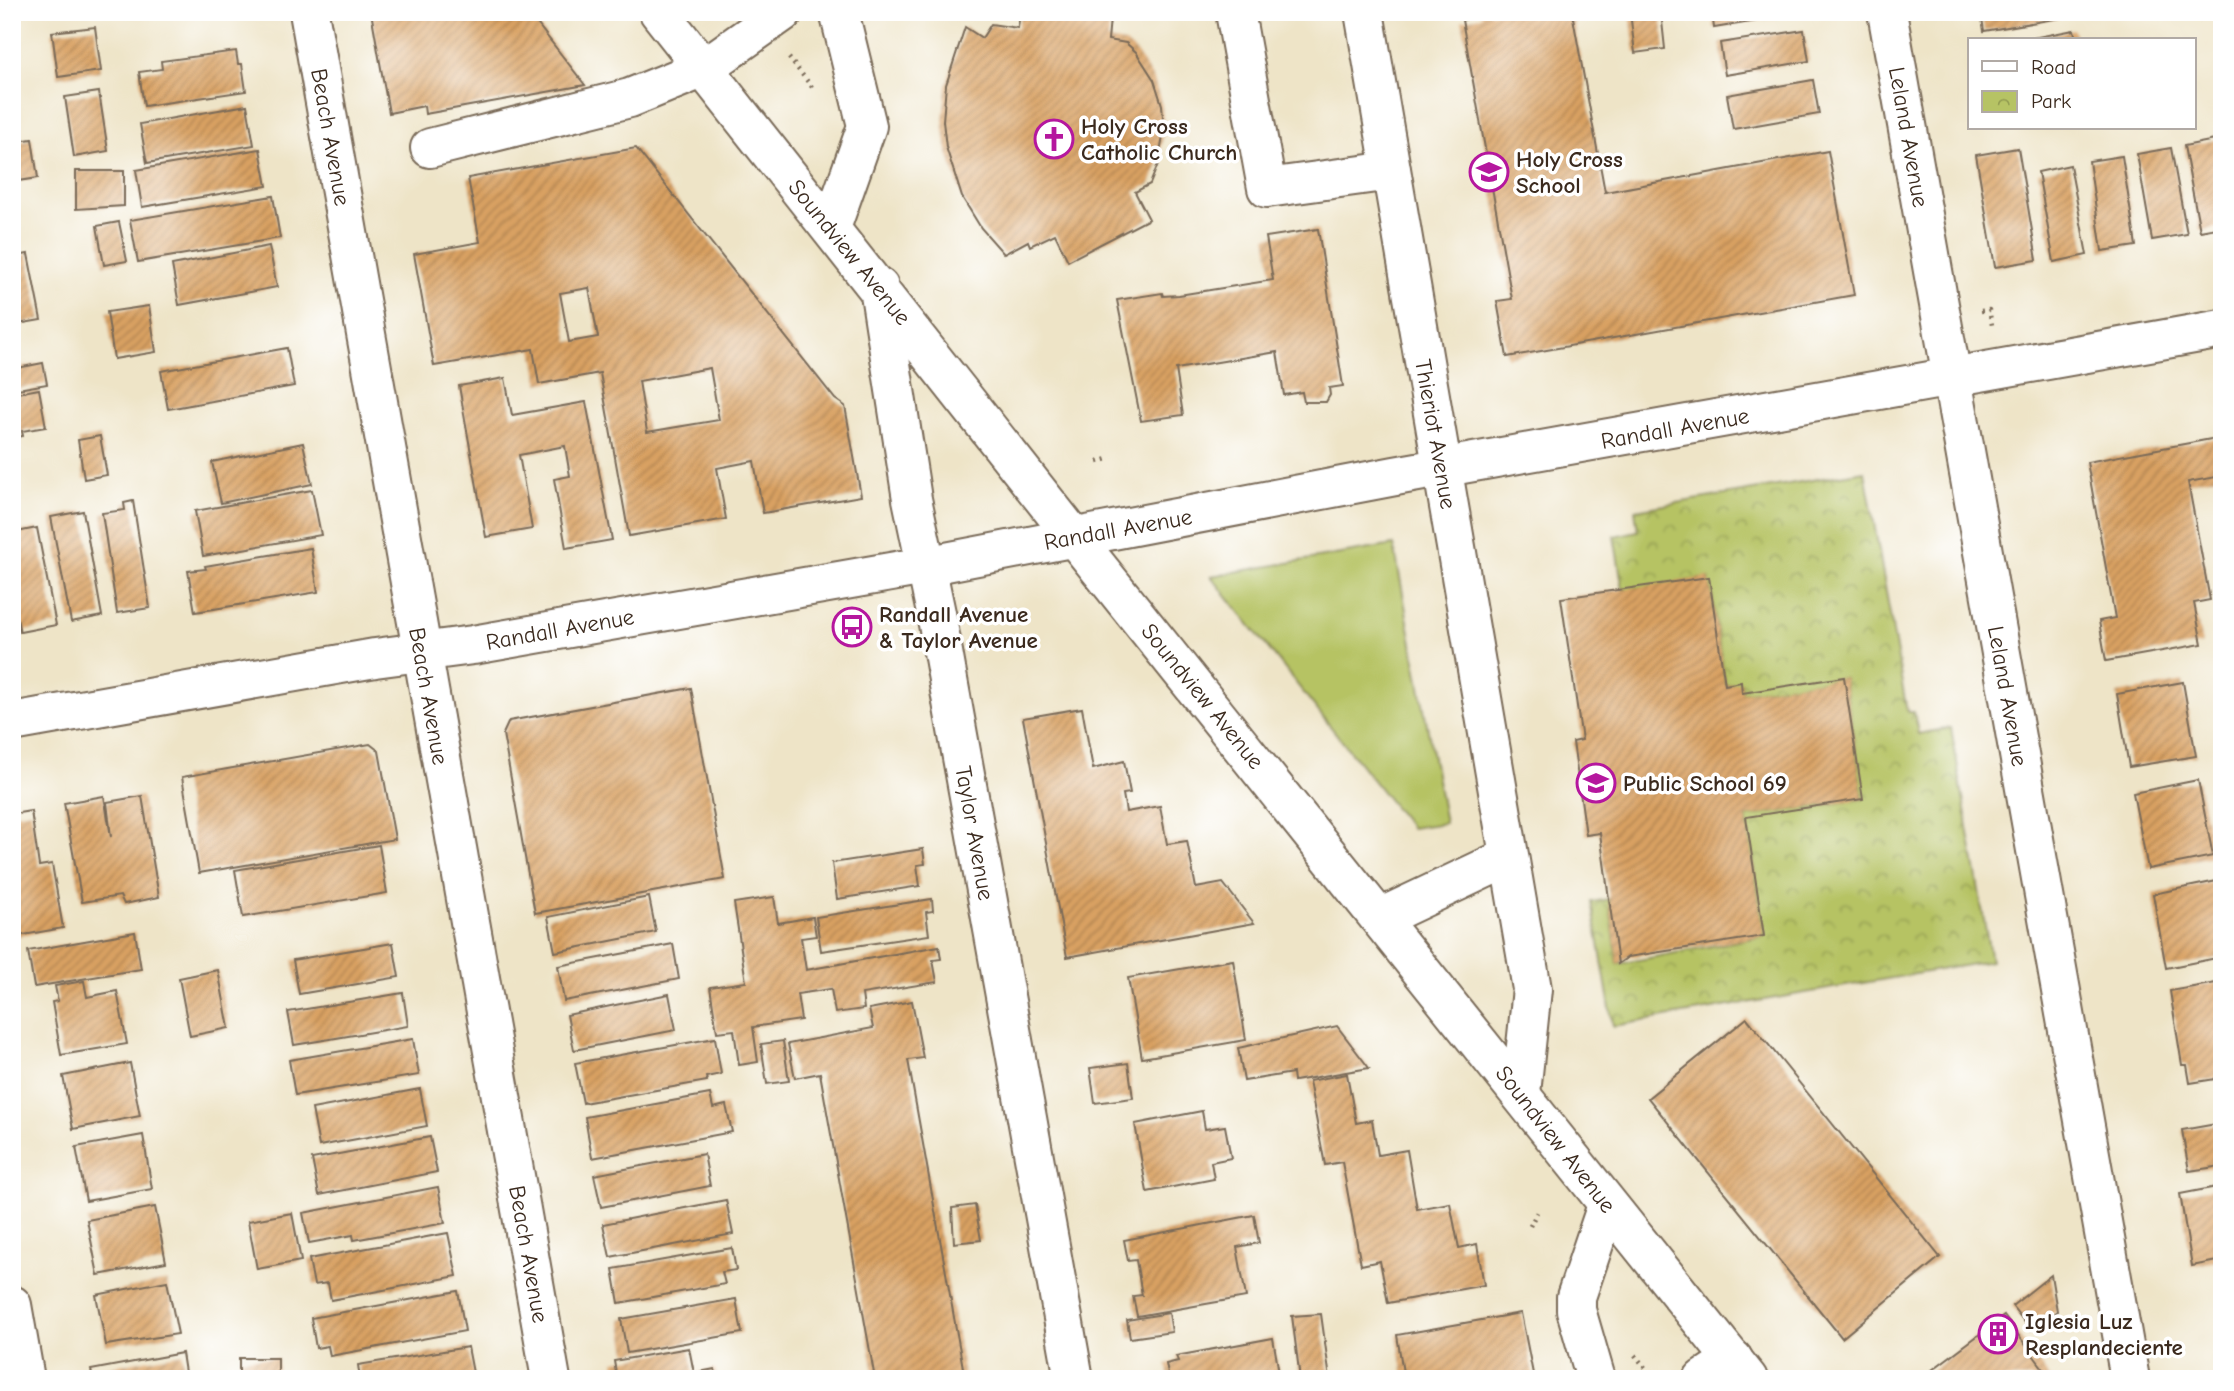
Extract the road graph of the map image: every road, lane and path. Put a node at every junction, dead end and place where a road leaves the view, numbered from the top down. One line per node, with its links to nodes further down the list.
1 (309, 12): 24 (street, Beach Avenue)
2 (659, 12): 9 (street, Soundview Avenue)
3 (783, 12): 9 (street)
4 (839, 12): 13 (street)
5 (1235, 12): 12 (street)
6 (1364, 12): 12 (street, Thieriot Avenue)
7 (1887, 12): 18 (street, Leland Avenue)
8 (784, 51): 10 (path)
9 (704, 68): 11 (street); 13 (street, Soundview Avenue)
10 (816, 92)
11 (430, 148)
12 (1391, 171): 21 (street, Thieriot Avenue)
13 (831, 228): 14 (street, Soundview Avenue)
14 (879, 287): 22 (street, Soundview Avenue); 23 (street, Taylor Avenue)
15 (1989, 310): 16 (path)
16 (1992, 326)
17 (2222, 329): 18 (street, Randall Avenue)
18 (1952, 378): 21 (street, Randall Avenue); 38 (street, Leland Avenue)
19 (1108, 459): 20 (path)
20 (1098, 462)
21 (1443, 470): 22 (street, Randall Avenue); 26 (street, Thieriot Avenue)
22 (1073, 536): 23 (street, Randall Avenue); 27 (street, Soundview Avenue)
23 (925, 566): 24 (street, Randall Avenue); 36 (street, Taylor Avenue)
24 (421, 651): 25 (street, Randall Avenue); 35 (street, Beach Avenue)
25 (12, 722)
26 (1509, 856): 27 (street); 28 (street, Thieriot Avenue)
27 (1380, 918): 28 (street, Soundview Avenue)
28 (1521, 1093): 29 (street, Soundview Avenue)
29 (1607, 1205): 33 (street, Soundview Avenue); 37 (street)
30 (1537, 1212): 31 (path)
31 (1530, 1226)
32 (12, 1305): 34 (street)
33 (1728, 1372)
34 (25, 1379)
35 (551, 1379)
36 (1074, 1379)
37 (1595, 1379)
38 (2130, 1379)

